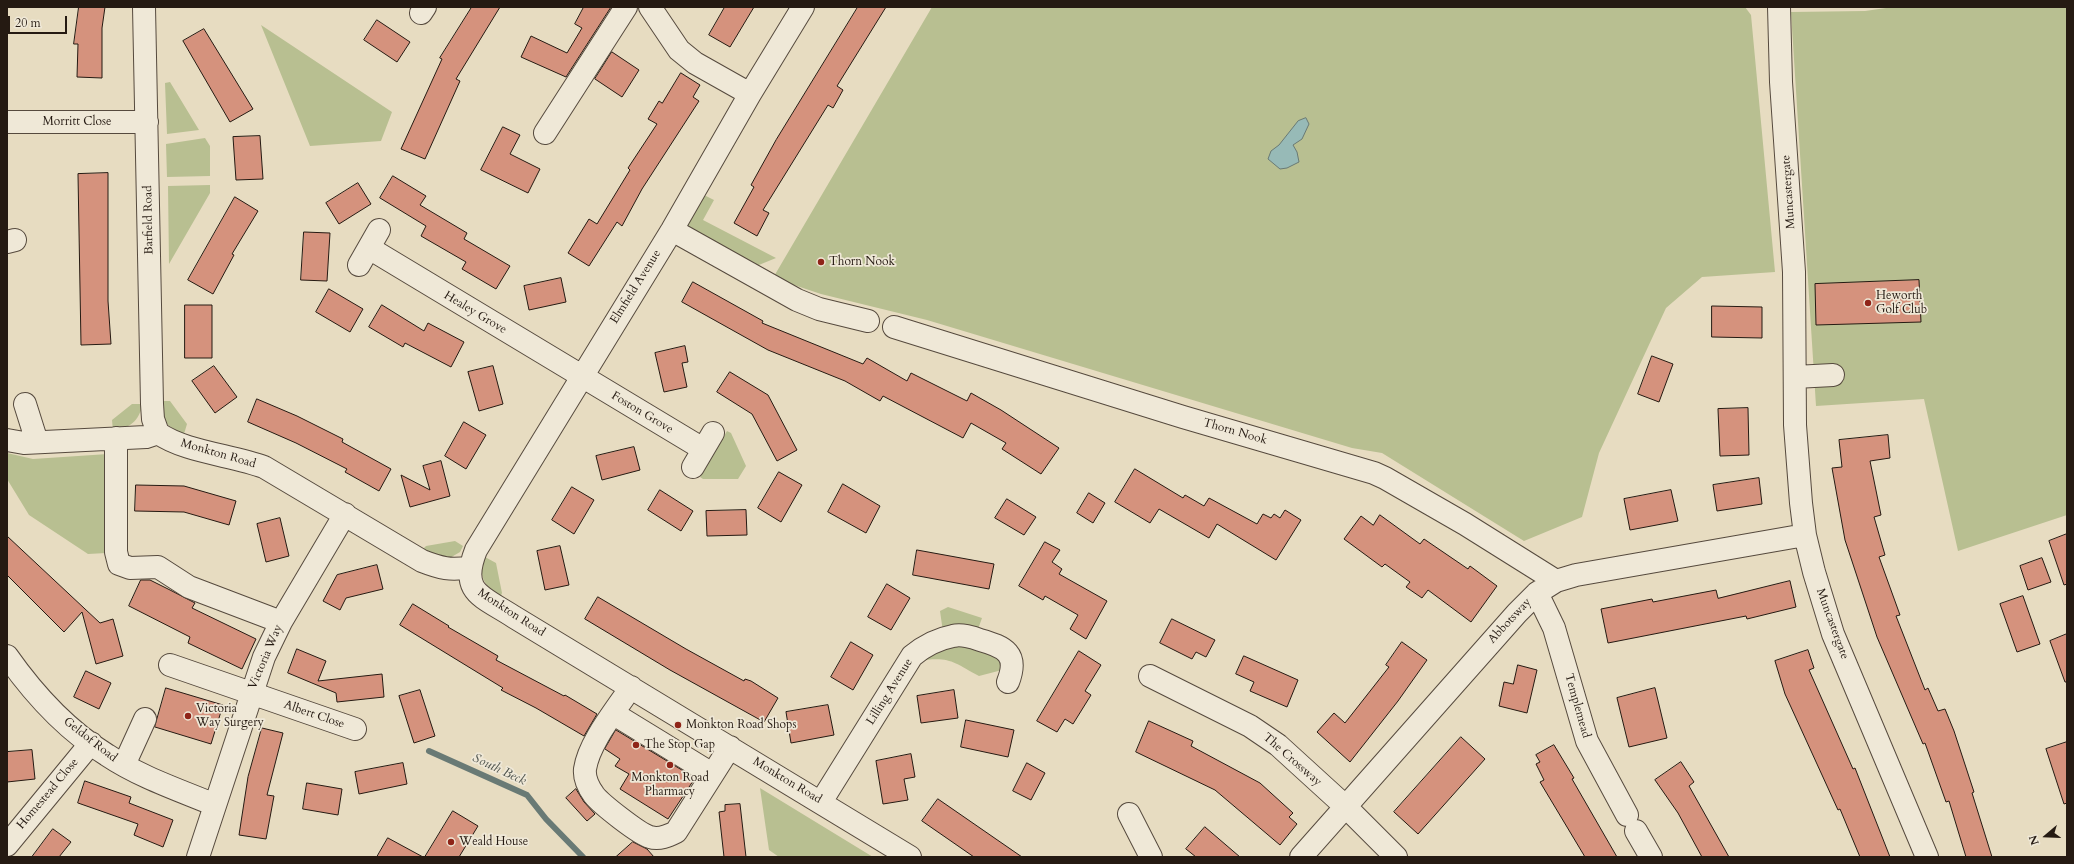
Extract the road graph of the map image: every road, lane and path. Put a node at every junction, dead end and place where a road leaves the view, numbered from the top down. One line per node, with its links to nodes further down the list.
1 (144, 7): 8 (street, Barfield Road)
2 (626, 7): 9 (street)
3 (650, 7): 6 (street)
4 (803, 7): 6 (street, Elmfield Avenue)
5 (1779, 7): 16 (street, Muncastergate)
6 (750, 94): 10 (street, Elmfield Avenue)
7 (7, 122): 8 (street, Morritt Close)
8 (147, 122): 18 (street, Barfield Road)
9 (545, 133)
10 (672, 230): 12 (street); 15 (street, Elmfield Avenue)
11 (369, 248): 15 (street, Healey Grove)
12 (868, 321)
13 (894, 327): 26 (street, Thorn Nook)
14 (1833, 375): 16 (street)
15 (581, 377): 22 (street, Foston Grove); 25 (street, Elmfield Avenue)
16 (1795, 377): 24 (street, Muncastergate)
17 (25, 404): 21 (street)
18 (158, 433): 19 (street); 23 (street, Monkton Road)
19 (116, 438): 21 (street); 28 (street)
20 (7, 440): 21 (street)
21 (37, 442)
22 (703, 450)
23 (345, 514): 25 (street, Monkton Road); 28 (street, Victoria Way)
24 (1805, 535): 26 (street, Abbotsway); 53 (street, Muncastergate)
25 (470, 567): 33 (street, Monkton Road)
26 (1556, 581): 27 (street, Abbotsway)
27 (1537, 593): 44 (street, Abbotsway); 52 (street, Templemead)
28 (281, 622): 34 (street, Victoria Way)
29 (7, 656): 38 (street, Geldof Road)
30 (170, 665): 34 (street, Albert Close)
31 (1150, 676): 44 (street, The Crossway)
32 (1008, 682): 42 (street, Lilling Avenue)
33 (631, 686): 35 (street); 39 (street, Monkton Road)
34 (251, 693): 37 (street, Albert Close); 43 (street, Victoria Way)
35 (614, 714): 41 (street); 41 (street)
36 (145, 719): 40 (street)
37 (355, 729)
38 (90, 743): 40 (street, Geldof Road); 46 (street, Homestead Close)
39 (730, 747): 41 (street); 42 (street, Monkton Road)
40 (124, 765): 43 (street, Geldof Road)
41 (712, 774)
42 (821, 802): 48 (street, Monkton Road)
43 (215, 805): 47 (street, Victoria Way)
44 (1346, 807): 50 (street, Abbotsway); 51 (street, The Crossway)
45 (1129, 814): 49 (street)
46 (7, 845)
47 (198, 857)
48 (910, 857)
49 (1151, 857)
50 (1302, 857)
51 (1396, 857)
52 (1651, 857)
53 (1927, 857)

